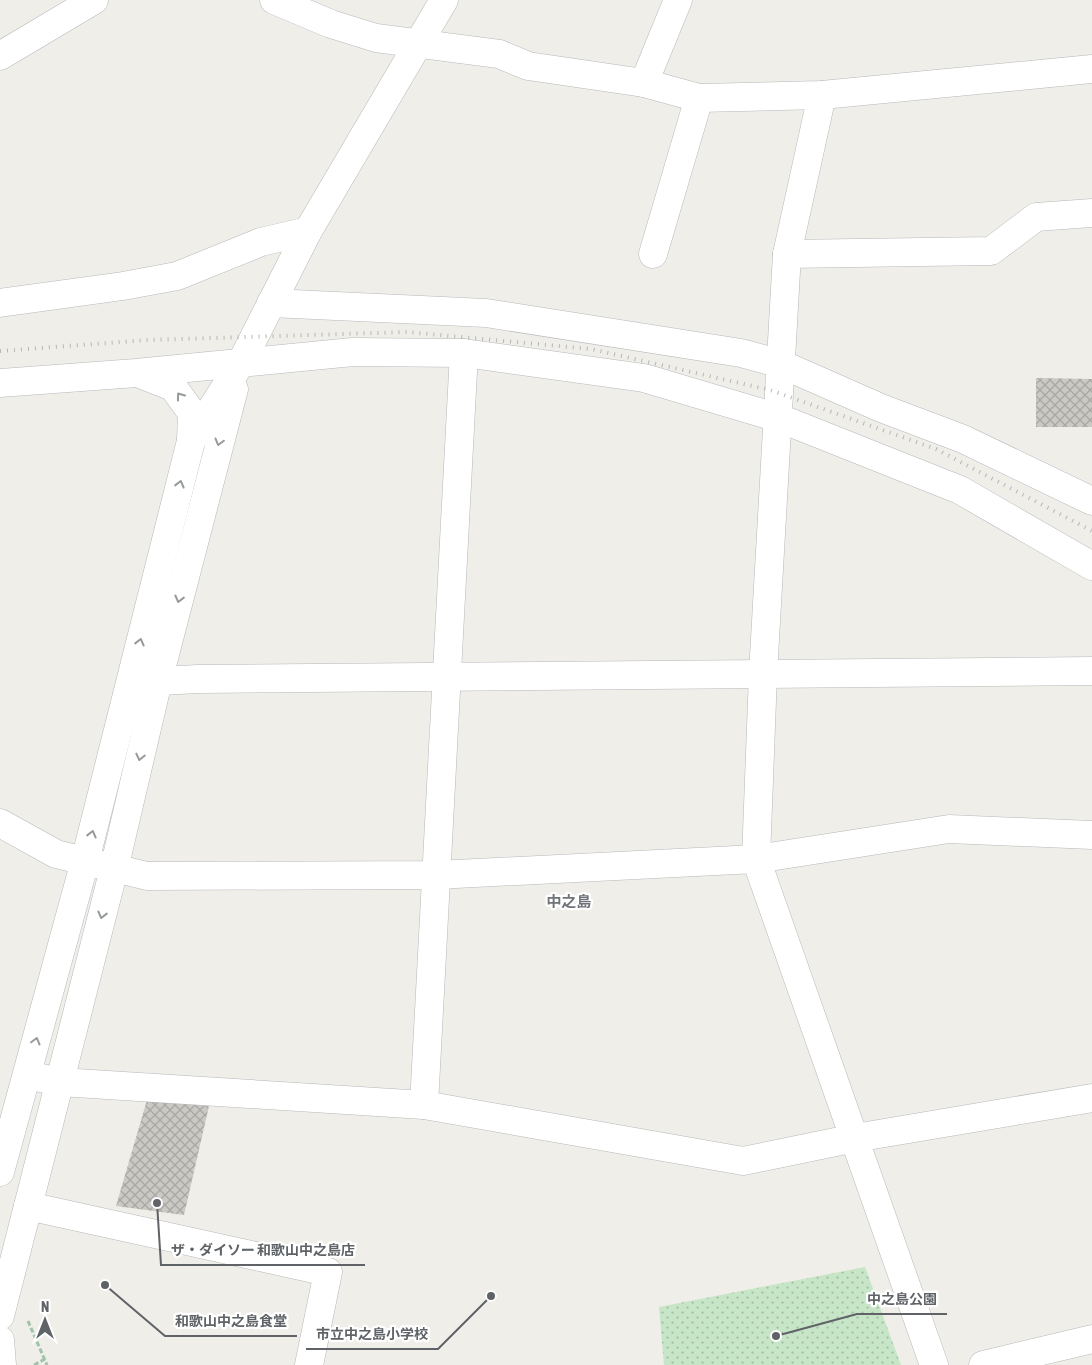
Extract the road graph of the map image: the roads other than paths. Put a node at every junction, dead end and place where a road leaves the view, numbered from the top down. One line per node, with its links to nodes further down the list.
1 (94, 0): 6 (street)
2 (274, 0): 5 (street)
3 (444, 0): 5 (street)
4 (678, 0): 8 (street)
5 (421, 43): 8 (street); 12 (street)
6 (0, 56)
7 (1092, 69): 9 (street)
8 (644, 83): 10 (street)
9 (822, 94): 10 (street); 14 (street)
10 (699, 98): 13 (street)
11 (1092, 213): 14 (street)
12 (308, 231): 15 (street); 16 (street)
13 (653, 254)
14 (787, 254): 19 (street)
15 (0, 303)
16 (271, 304): 18 (street); 19 (street)
17 (464, 353): 18 (street); 22 (street); 28 (street)
18 (242, 361): 20 (street); 23 (street); 29 (street, one-way to 29)
19 (781, 364): 22 (street); 24 (street)
20 (136, 373): 21 (street); 23 (street, one-way to 20)
21 (0, 383)
22 (779, 418): 25 (street); 27 (street)
23 (191, 441): 30 (street, one-way to 23)
24 (1092, 501)
25 (1092, 566)
26 (1092, 671): 27 (street)
27 (763, 674): 28 (street); 33 (street)
28 (446, 677): 29 (street); 36 (street)
29 (158, 681): 30 (street); 35 (street, one-way to 35)
30 (130, 683): 34 (street, one-way to 30)
31 (0, 823): 34 (street)
32 (1092, 835): 33 (street)
33 (756, 859): 36 (street); 42 (street)
34 (85, 862): 35 (street); 37 (street, one-way to 34)
35 (114, 869): 36 (street); 38 (street, one-way to 38)
36 (436, 874): 40 (street)
37 (26, 1075): 38 (street); 41 (street)
38 (60, 1082): 40 (street); 44 (street)
39 (1092, 1098): 42 (street)
40 (424, 1105): 42 (street)
41 (6, 1130): 43 (street)
42 (855, 1138): 50 (street)
43 (0, 1172)
44 (28, 1206): 45 (street); 49 (street)
45 (0, 1316)
46 (1092, 1338): 51 (street)
47 (0, 1340): 48 (street)
48 (2, 1365)
49 (309, 1365)
50 (934, 1365)
51 (983, 1365)

